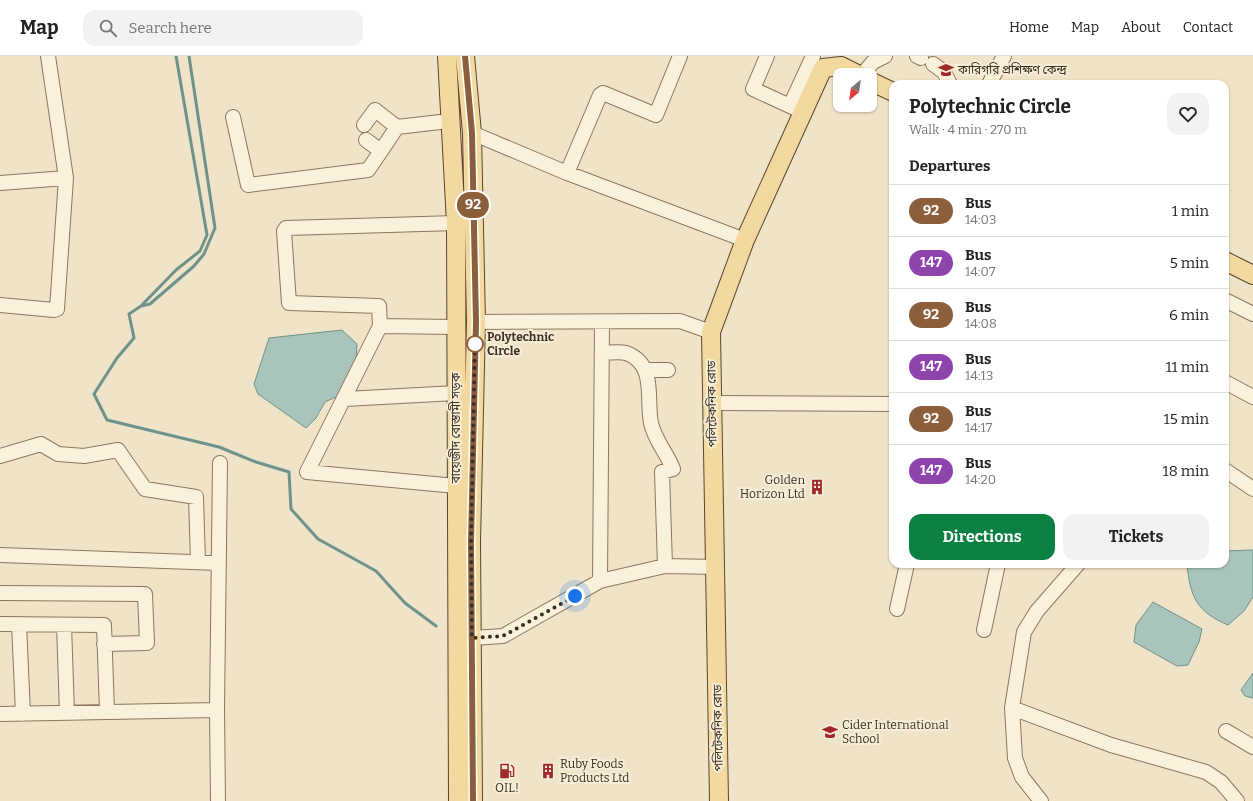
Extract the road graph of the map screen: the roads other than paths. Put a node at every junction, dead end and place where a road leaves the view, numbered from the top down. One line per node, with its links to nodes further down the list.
1 (48, 56): 25 (street)
2 (447, 56): 27 (main road, বায়েজীদ বোস্তামী সড়ক)
3 (465, 56): 21 (main road, বায়েজীদ বোস্তামী সড়ক)
4 (680, 56): 24 (street)
5 (767, 56): 16 (street)
6 (813, 56): 16 (street)
7 (885, 56): 11 (street)
8 (1004, 56): 13 (street)
9 (924, 59): 12 (street)
10 (845, 68): 16 (main road, পলিটেকনিক রোড)
11 (867, 68)
12 (948, 80)
13 (992, 80)
14 (877, 84): 15 (main road)
15 (889, 90)
16 (796, 109): 28 (main road, পলিটেকনিক রোড)
17 (233, 117): 23 (street)
18 (440, 122): 20 (street)
19 (364, 125): 20 (street)
20 (397, 127): 23 (street)
21 (472, 133): 24 (street); 34 (main road, বায়েজীদ বোস্তামী সড়ক)
22 (366, 140): 23 (street)
23 (381, 151)
24 (567, 173): 28 (street)
25 (66, 178): 26 (street); 32 (street)
26 (0, 184)
27 (456, 223): 36 (street); 37 (main road, বায়েজীদ বোস্তামী সড়ক)
28 (745, 240): 38 (main road, পলিটেকনিক রোড)
29 (1229, 263): 30 (main road)
30 (1253, 275)
31 (1229, 302): 33 (street)
32 (0, 305)
33 (1253, 314)
34 (476, 322): 35 (street); 68 (main road, বায়েজীদ বোস্তামী সড়ক)
35 (602, 322): 38 (street); 39 (street)
36 (380, 326): 37 (street); 45 (street)
37 (456, 327): 43 (main road, বায়েজীদ বোস্তামী সড়ক)
38 (711, 332): 46 (main road, পলিটেকনিক রোড)
39 (602, 353): 40 (street); 61 (street)
40 (645, 370): 41 (street); 56 (street)
41 (668, 370)
42 (1229, 384): 44 (street)
43 (456, 393): 45 (street); 51 (main road, বায়েজীদ বোস্তামী সড়ক)
44 (1253, 397)
45 (345, 399): 51 (street)
46 (713, 403): 47 (street); 57 (main road, পলিটেকনিক রোড)
47 (889, 404)
48 (0, 456): 54 (street)
49 (220, 463): 55 (street)
50 (1229, 473): 52 (street)
51 (456, 486): 79 (main road, বায়েজীদ বোস্তামী সড়ক)
52 (1253, 489)
53 (0, 555): 54 (street)
54 (198, 562): 55 (street)
55 (219, 563): 71 (street)
56 (665, 566): 57 (street); 61 (street)
57 (715, 567): 81 (main road, পলিটেকনিক রোড)
58 (906, 568): 63 (street)
59 (997, 568): 67 (street)
60 (1075, 568): 70 (street)
61 (600, 581): 68 (street)
62 (0, 593): 69 (street)
63 (897, 609)
64 (0, 624): 65 (street)
65 (19, 624): 66 (street); 75 (street)
66 (64, 625): 69 (street); 73 (street)
67 (984, 630)
68 (472, 638): 80 (main road, বায়েজীদ বোস্তামী সড়ক)
69 (104, 644): 72 (street)
70 (1012, 708): 82 (street); 83 (street)
71 (217, 710): 72 (street); 78 (street)
72 (107, 712): 73 (street)
73 (67, 713): 75 (street)
74 (0, 714): 75 (street)
75 (23, 714)
76 (1226, 732): 77 (street)
77 (1253, 747)
78 (218, 801)
79 (458, 801)
80 (473, 801)
81 (719, 801)
82 (1042, 801)
83 (1237, 801)

